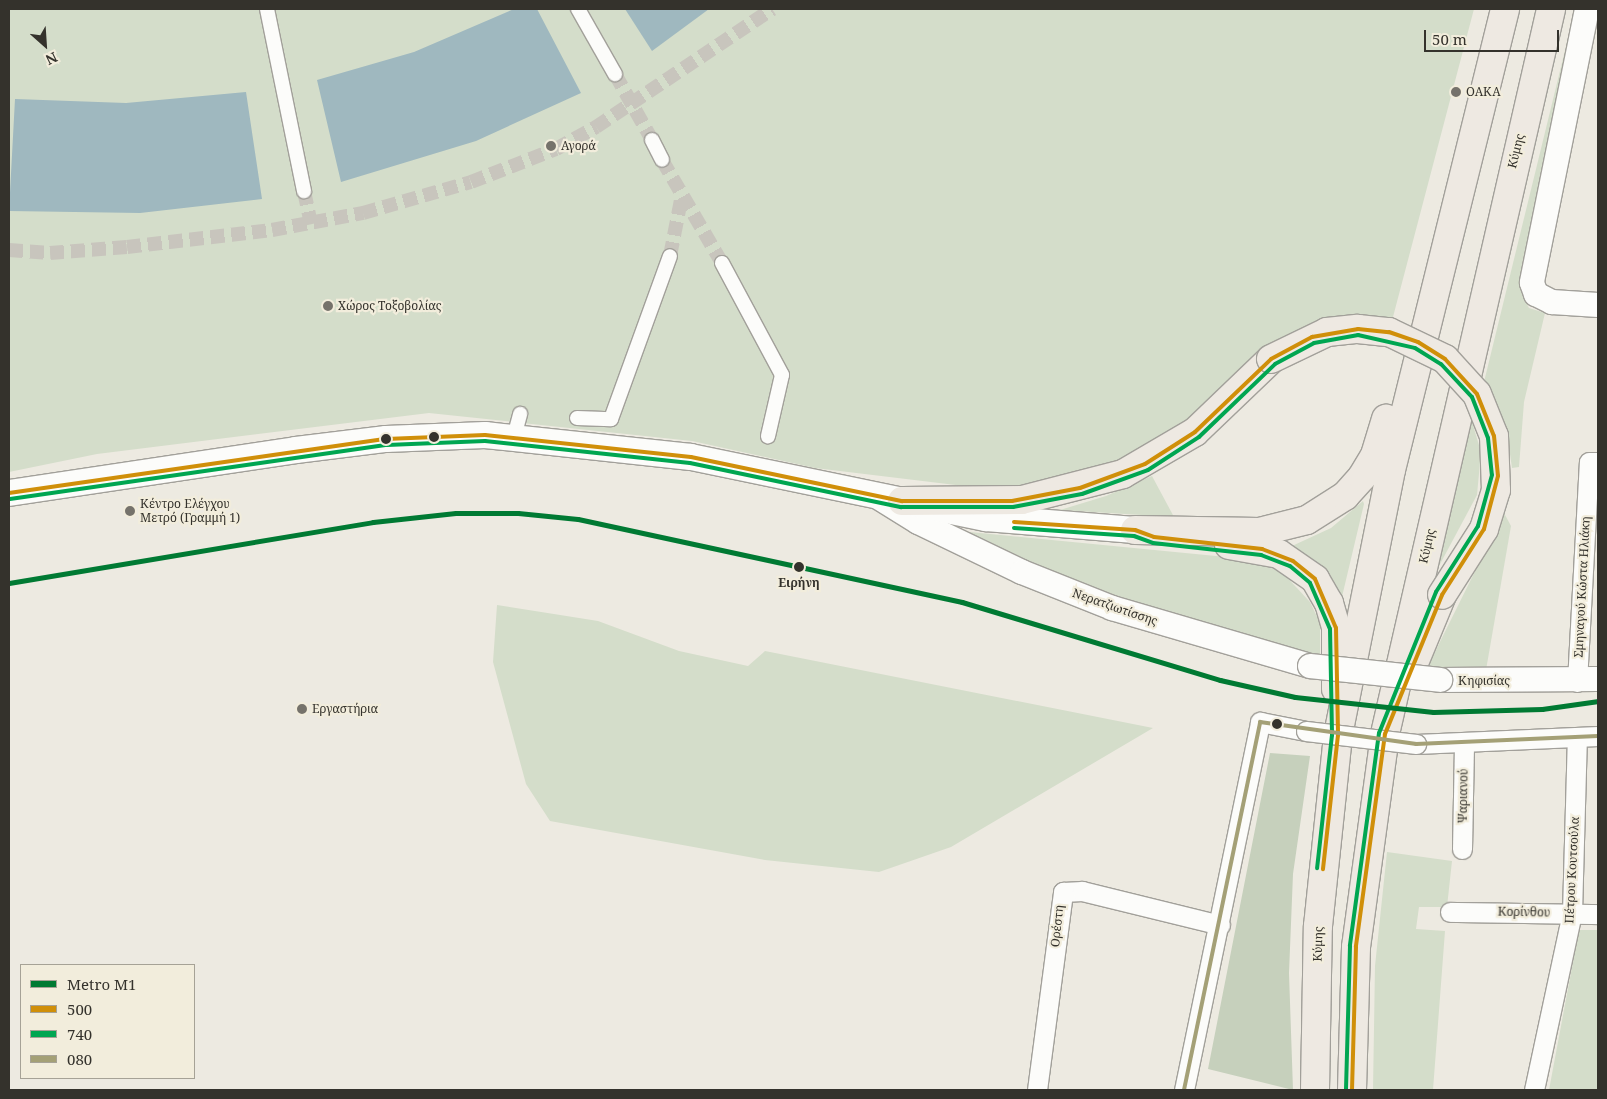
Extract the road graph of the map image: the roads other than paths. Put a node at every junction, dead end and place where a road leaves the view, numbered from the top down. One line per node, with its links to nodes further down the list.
1 (578, 9): 6 (street)
2 (1505, 9): 12 (main road, Κύμης)
3 (1551, 9): 23 (main road, Κύμης)
4 (1587, 9): 13 (street)
5 (266, 10): 9 (street)
6 (615, 74)
7 (652, 140): 8 (street)
8 (662, 160)
9 (304, 191)
10 (670, 256): 14 (street)
11 (722, 262): 15 (street)
12 (1438, 271): 20 (main road); 24 (main road, Κύμης)
13 (1598, 305)
14 (577, 418)
15 (768, 436)
16 (1594, 462): 22 (street, Σμηναγού Κώστα Ηλιάκη)
17 (9, 493): 18 (main road, Νερατζιωτίσσης)
18 (875, 495): 19 (main road, Νερατζιωτίσσης); 21 (street, Νερατζιωτίσσης, bridge)
19 (902, 502): 20 (main road, Νερατζιωτίσσης); 23 (main road, bridge)
20 (1135, 530): 24 (main road)
21 (1370, 676): 22 (street, Κηφισίας, bridge)
22 (1587, 680)
23 (1385, 734): 36 (main road, Κύμης)
24 (1338, 735): 35 (main road, Κύμης)
25 (1598, 736): 26 (street)
26 (1577, 737): 27 (street); 30 (street, Πέτρου Κουτσούλα)
27 (1464, 744): 28 (street, Ψαριανού); 32 (street, bridge)
28 (1462, 849)
29 (1450, 912): 30 (street, Κορίνθου)
30 (1572, 913): 31 (street, Κορίνθου); 37 (street, Πέτρου Κουτσούλα)
31 (1598, 914)
32 (1220, 925): 33 (street, Ορέστη); 34 (street)
33 (1037, 1090)
34 (1184, 1090)
35 (1315, 1090)
36 (1352, 1090)
37 (1534, 1090)

